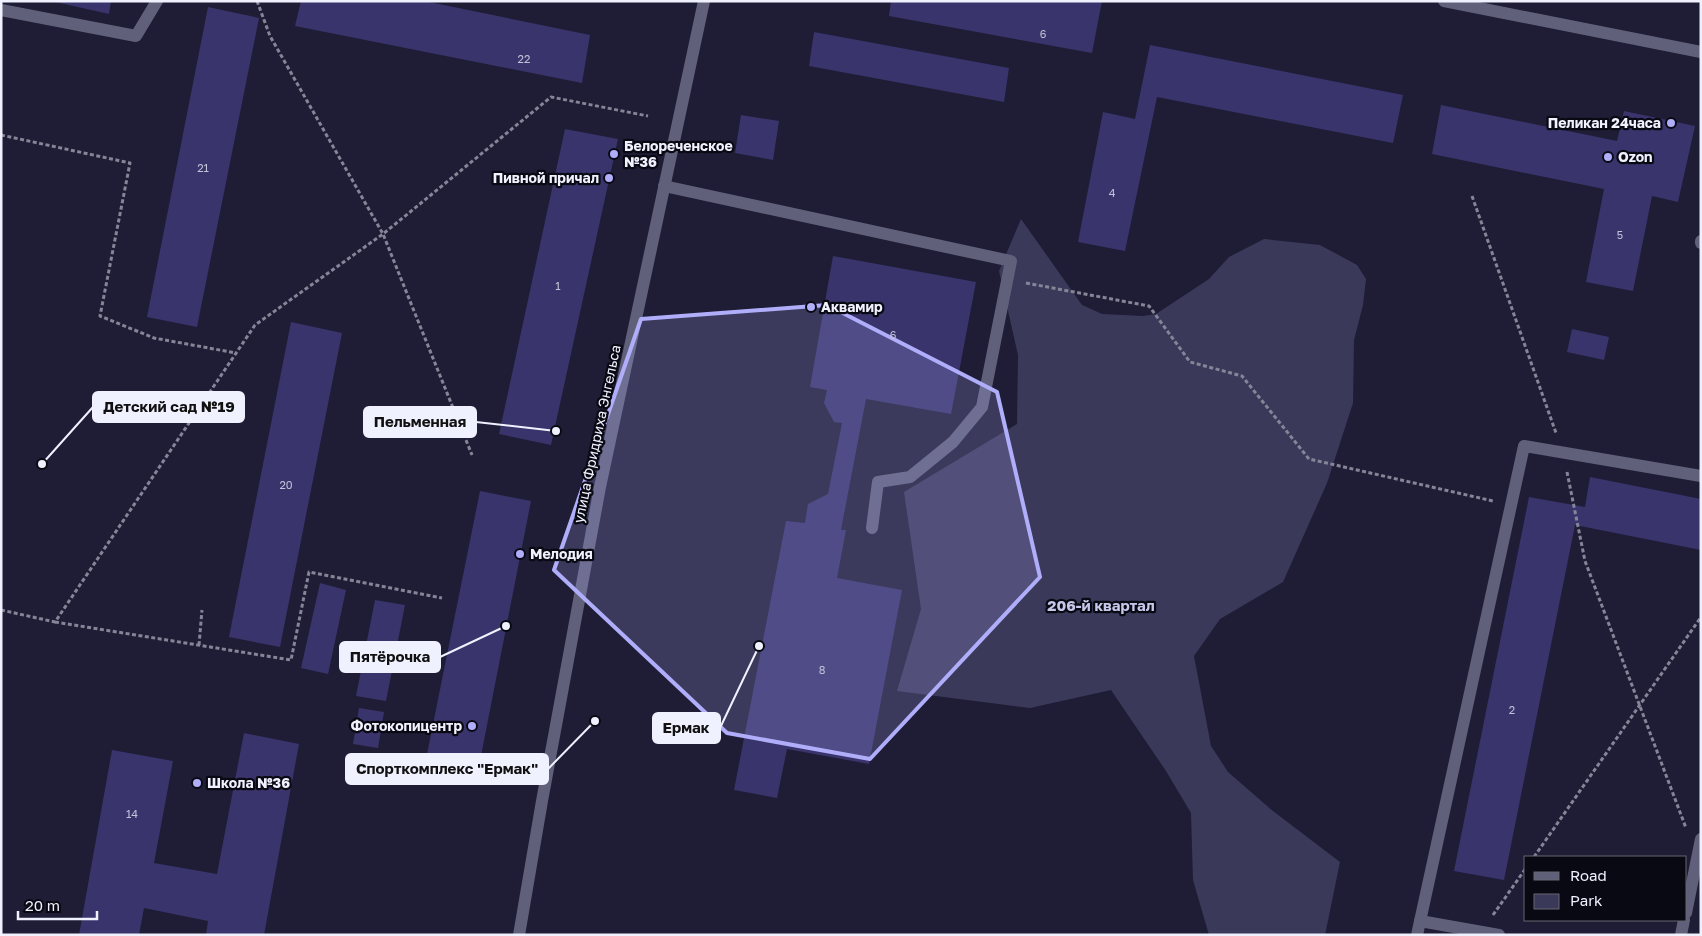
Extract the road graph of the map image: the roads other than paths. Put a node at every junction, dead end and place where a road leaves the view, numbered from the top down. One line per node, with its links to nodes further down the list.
1 (157, 1): 4 (street)
2 (704, 1): 6 (street, улица Фридриха Энгельса)
3 (1444, 1): 5 (street)
4 (1, 10)
5 (1701, 52)
6 (664, 186): 8 (street); 13 (street, улица Фридриха Энгельса)
7 (1701, 476): 11 (street)
8 (872, 528)
9 (1701, 839): 10 (street)
10 (1687, 908)
11 (1420, 921): 14 (street); 15 (street)
12 (1684, 921): 16 (street)
13 (518, 935)
14 (1417, 935)
15 (1499, 935)
16 (1681, 935)

